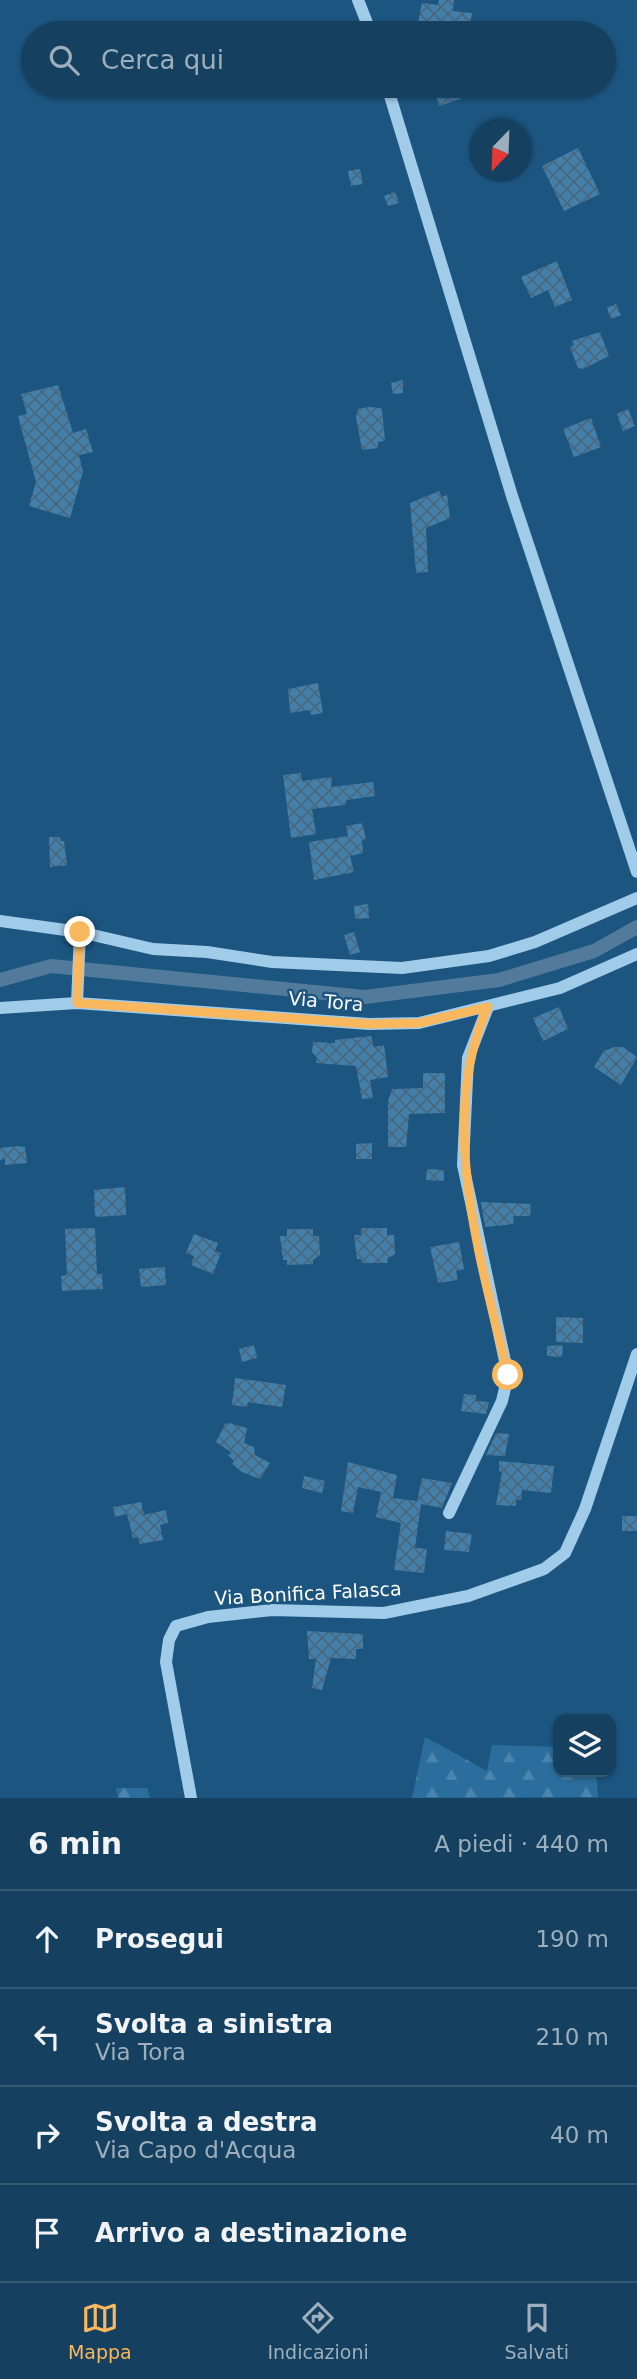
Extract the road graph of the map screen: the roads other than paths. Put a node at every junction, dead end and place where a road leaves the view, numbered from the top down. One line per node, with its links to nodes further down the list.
1 (358, 0): 2 (street)
2 (366, 21)
3 (391, 98): 4 (street)
4 (633, 849): 5 (street)
5 (637, 872)
6 (637, 898): 8 (street)
7 (0, 921): 8 (street)
8 (81, 937): 10 (street)
9 (637, 954): 11 (street, Via Tora)
10 (77, 1000): 11 (street, Via Tora); 12 (street, Via Tora)
11 (488, 1007): 14 (street)
12 (0, 1009)
13 (637, 1354): 15 (street, Via Bonifica Falasca)
14 (449, 1513)
15 (191, 1798)

